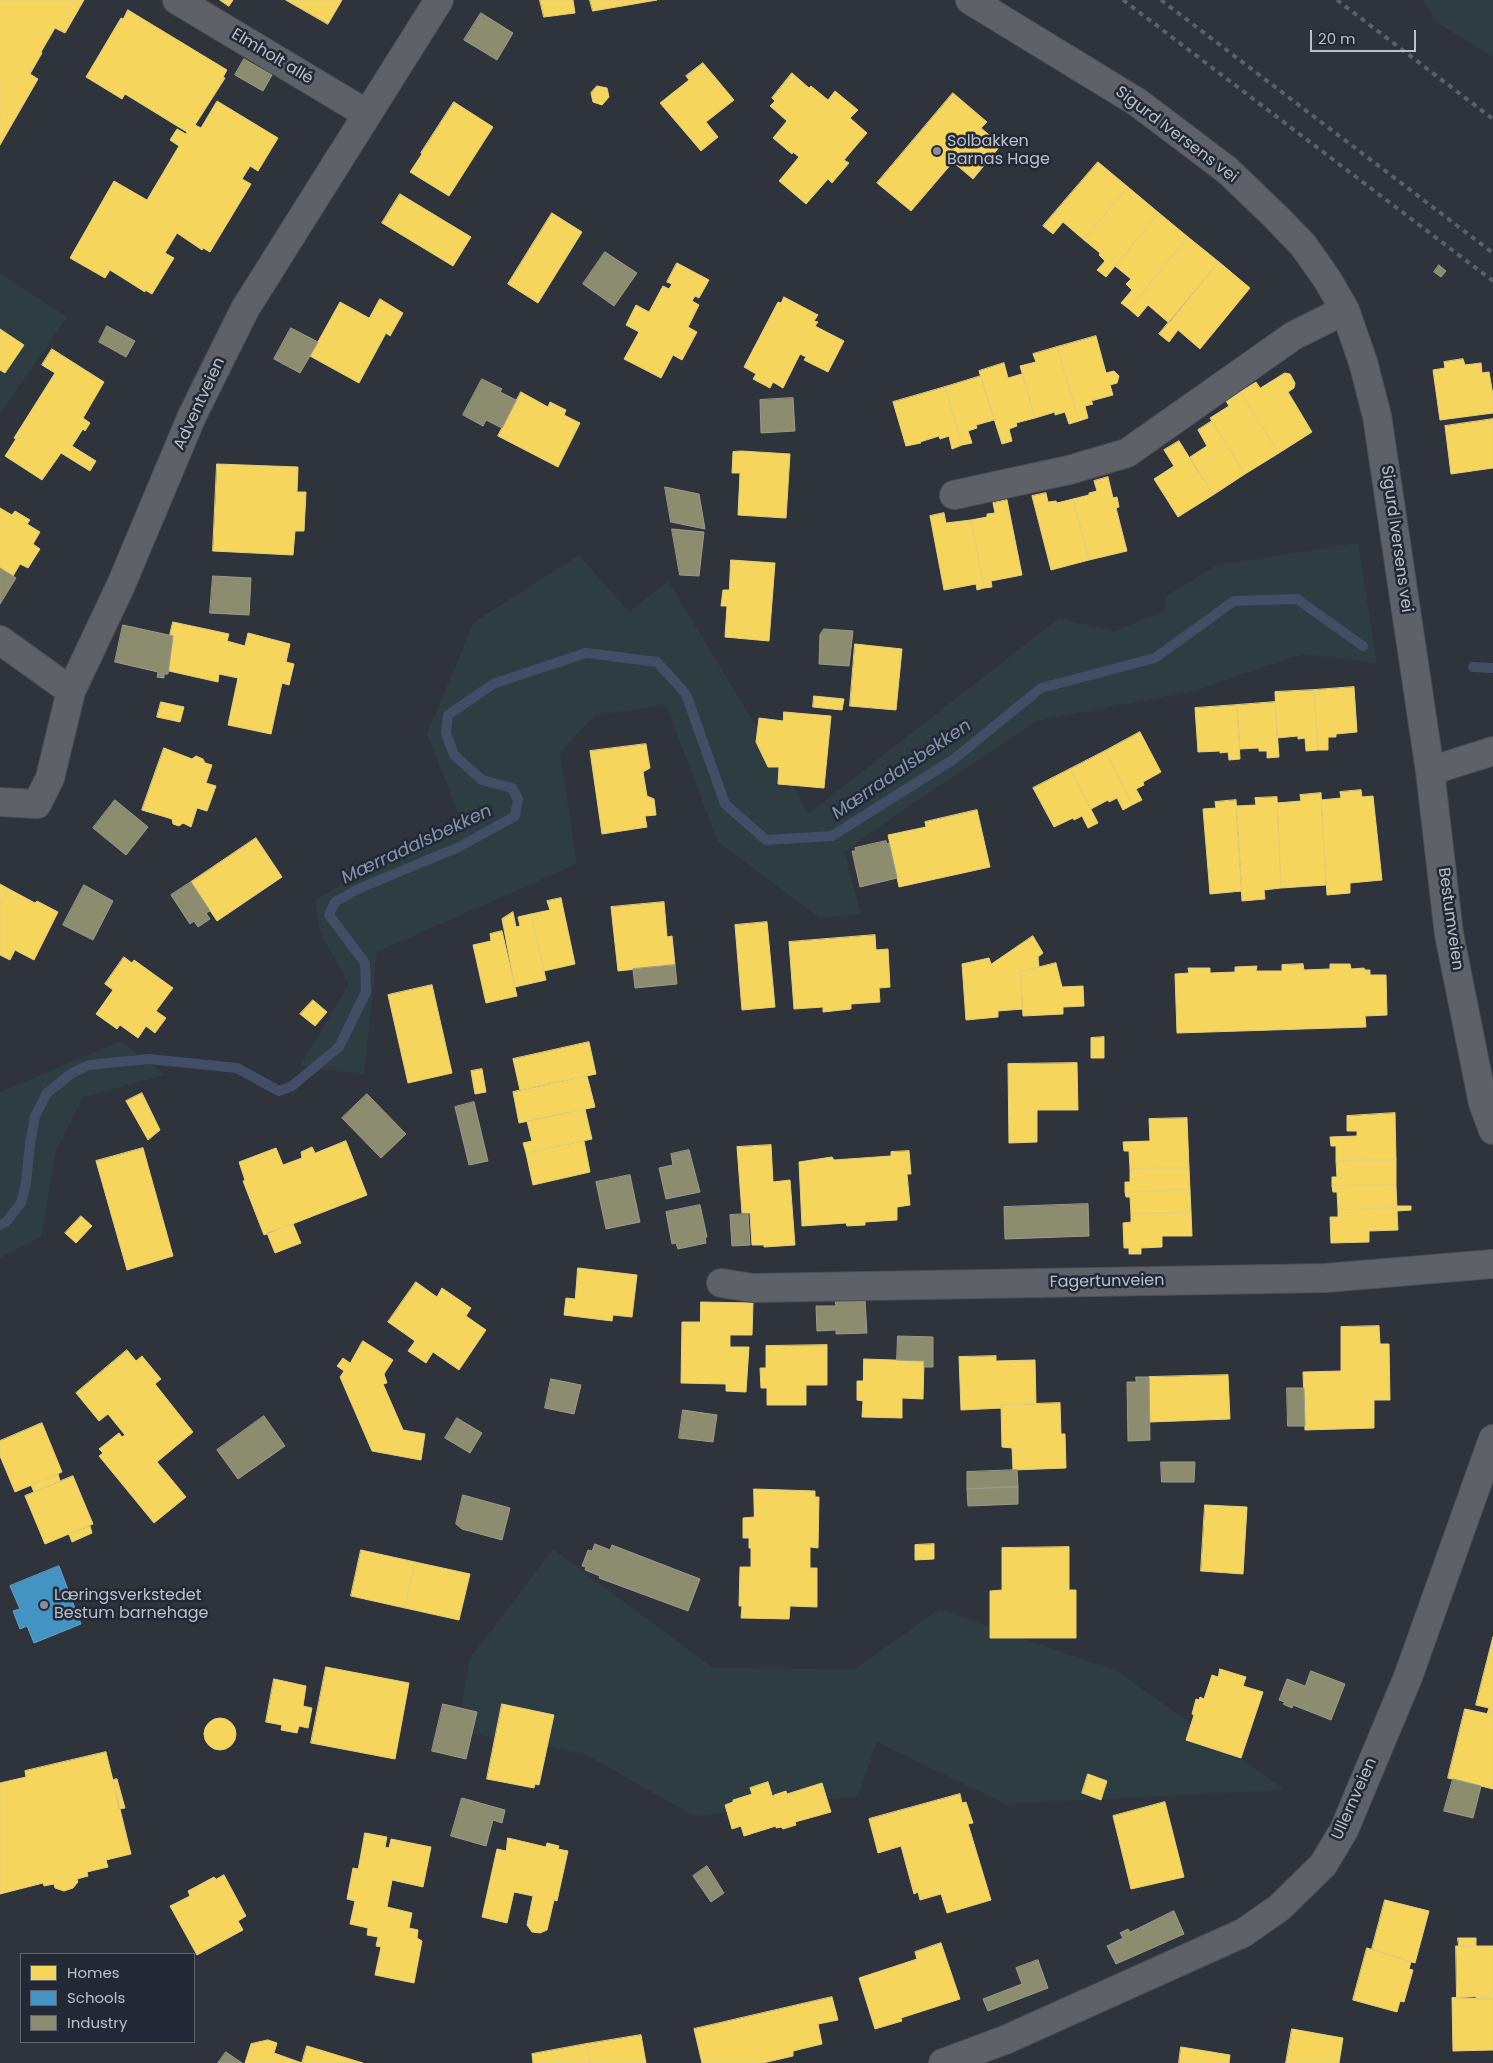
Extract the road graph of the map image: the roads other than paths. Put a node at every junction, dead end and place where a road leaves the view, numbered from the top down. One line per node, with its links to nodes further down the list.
1 (177, 0): 4 (street, Elmholt allé)
2 (439, 0): 4 (street, Adventveien)
3 (970, 0): 5 (street, Sigurd Iversens vei)
4 (367, 114): 8 (street, Adventveien)
5 (1345, 310): 6 (street); 10 (street, Sigurd Iversens vei)
6 (954, 495)
7 (0, 640): 8 (street)
8 (71, 691): 11 (street, Adventveien)
9 (1493, 750): 10 (street)
10 (1430, 771): 12 (street, Bestumveien)
11 (0, 802)
12 (1493, 1130)
13 (1493, 1264): 14 (street, Fagertunveien)
14 (721, 1283)
15 (1493, 1439): 16 (street, Ullernveien)
16 (943, 2063)

